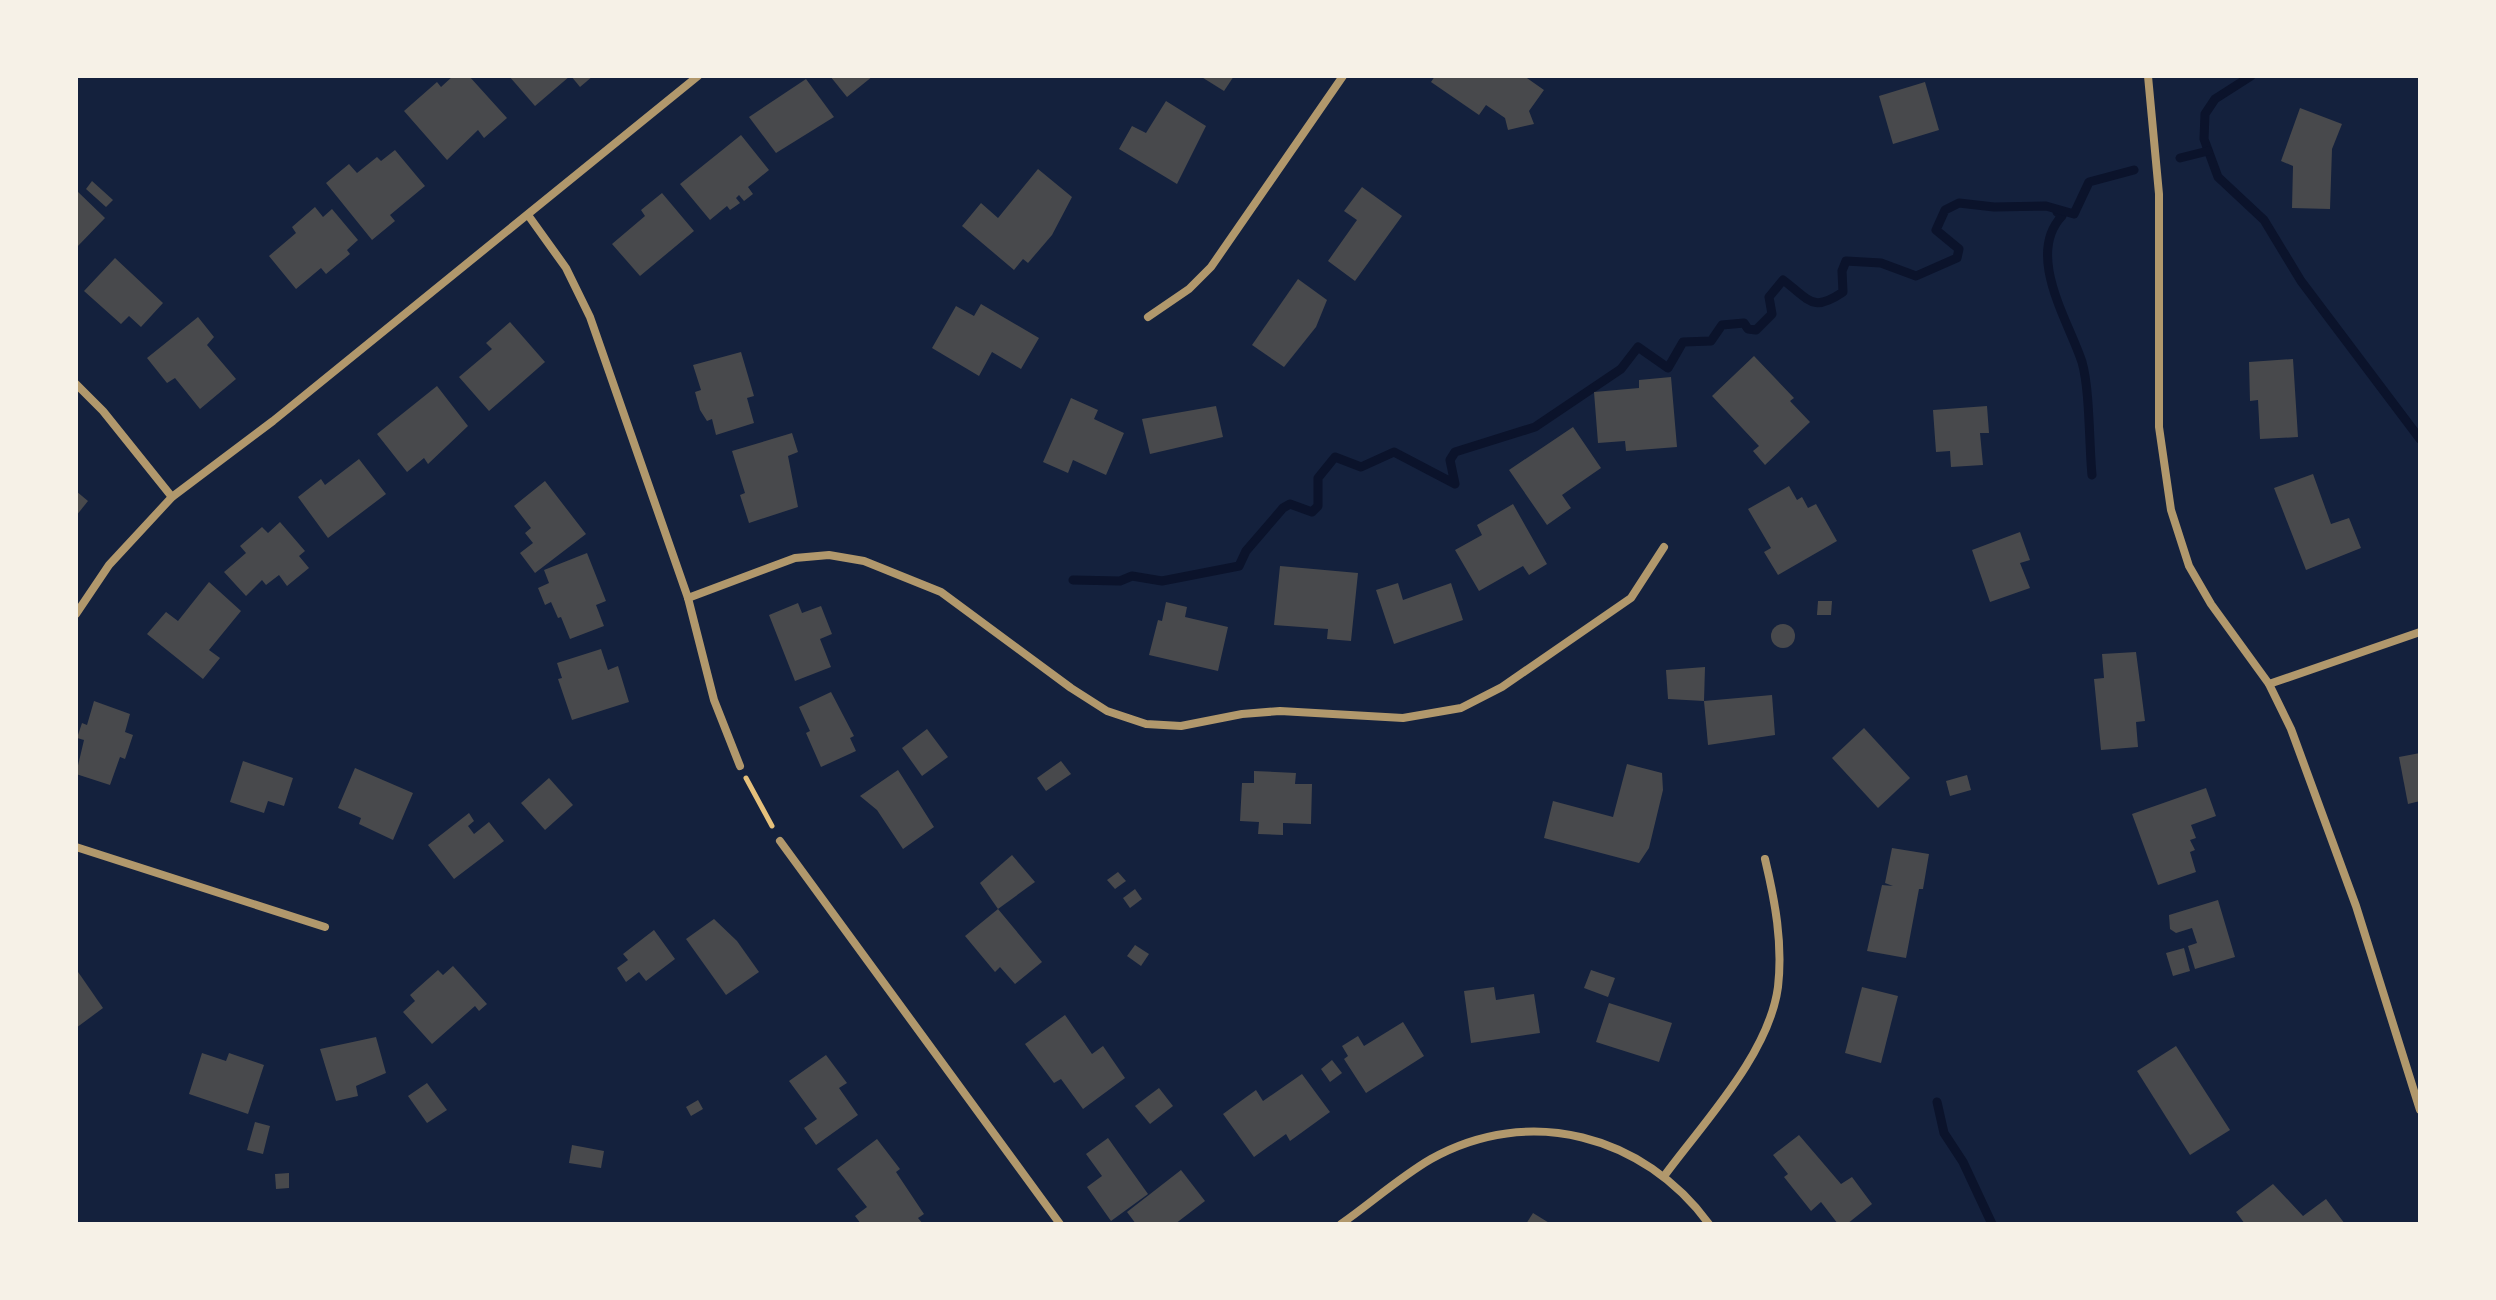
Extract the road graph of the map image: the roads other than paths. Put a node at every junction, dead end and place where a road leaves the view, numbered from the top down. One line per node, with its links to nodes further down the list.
1 (698, 76): 4 (street)
2 (1343, 76): 5 (street)
3 (2148, 76): 12 (street)
4 (528, 215): 7 (street); 9 (street)
5 (1148, 317)
6 (76, 384): 7 (street)
7 (172, 497): 10 (street)
8 (1664, 547): 9 (street)
9 (688, 598): 13 (street)
10 (76, 614)
11 (2420, 632): 12 (street)
12 (2269, 684): 18 (street)
13 (740, 766)
14 (780, 841): 20 (street)
15 (76, 847): 17 (street)
16 (1765, 859): 19 (street)
17 (325, 927)
18 (2420, 1110)
19 (1665, 1175): 21 (street); 22 (street)
20 (1060, 1224)
21 (1341, 1224)
22 (1709, 1224)

